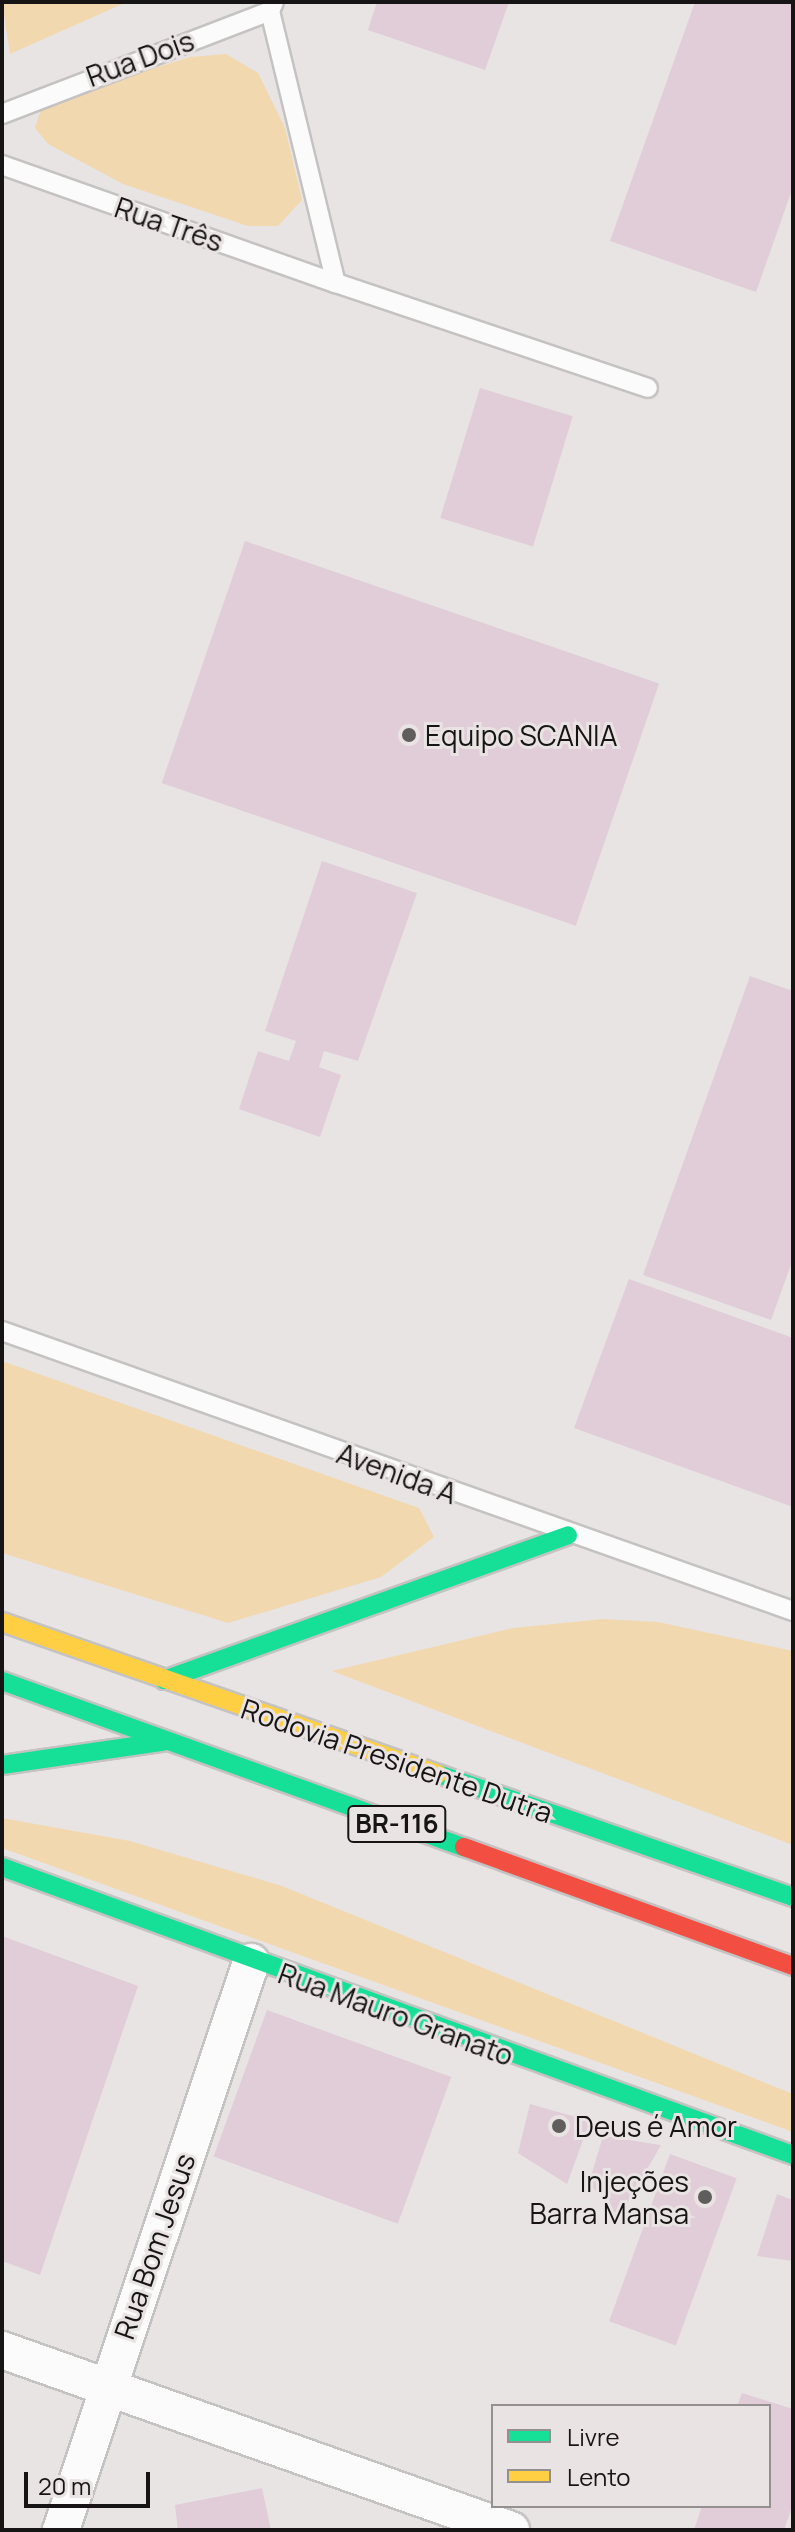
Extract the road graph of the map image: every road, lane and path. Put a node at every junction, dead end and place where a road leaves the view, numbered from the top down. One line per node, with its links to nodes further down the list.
1 (272, 7): 2 (lane, Rua Dois); 4 (lane)
2 (2, 114)
3 (2, 165): 4 (lane, Rua Três)
4 (336, 283): 5 (lane, Rua Três)
5 (648, 388)
6 (2, 1331): 7 (lane, Avenida A)
7 (568, 1535): 8 (lane, Avenida A); 10 (main road)
8 (793, 1611)
9 (2, 1622): 10 (main road, Rodovia Presidente Dutra / BR-116)
10 (164, 1680): 15 (main road, Rodovia Presidente Dutra / BR-116)
11 (2, 1681): 12 (main road, Rodovia Presidente Dutra / BR-116)
12 (167, 1741): 13 (main road); 17 (main road, Rodovia Presidente Dutra / BR-116)
13 (2, 1765)
14 (2, 1867): 16 (main road, Rua Mauro Granato)
15 (793, 1897)
16 (251, 1962): 18 (main road, Rua Mauro Granato); 20 (street, Rua Bom Jesus)
17 (793, 1966)
18 (793, 2155)
19 (2, 2350): 20 (street)
20 (107, 2384): 21 (street, Rua Bom Jesus); 22 (street)
21 (61, 2530)
22 (511, 2530)

